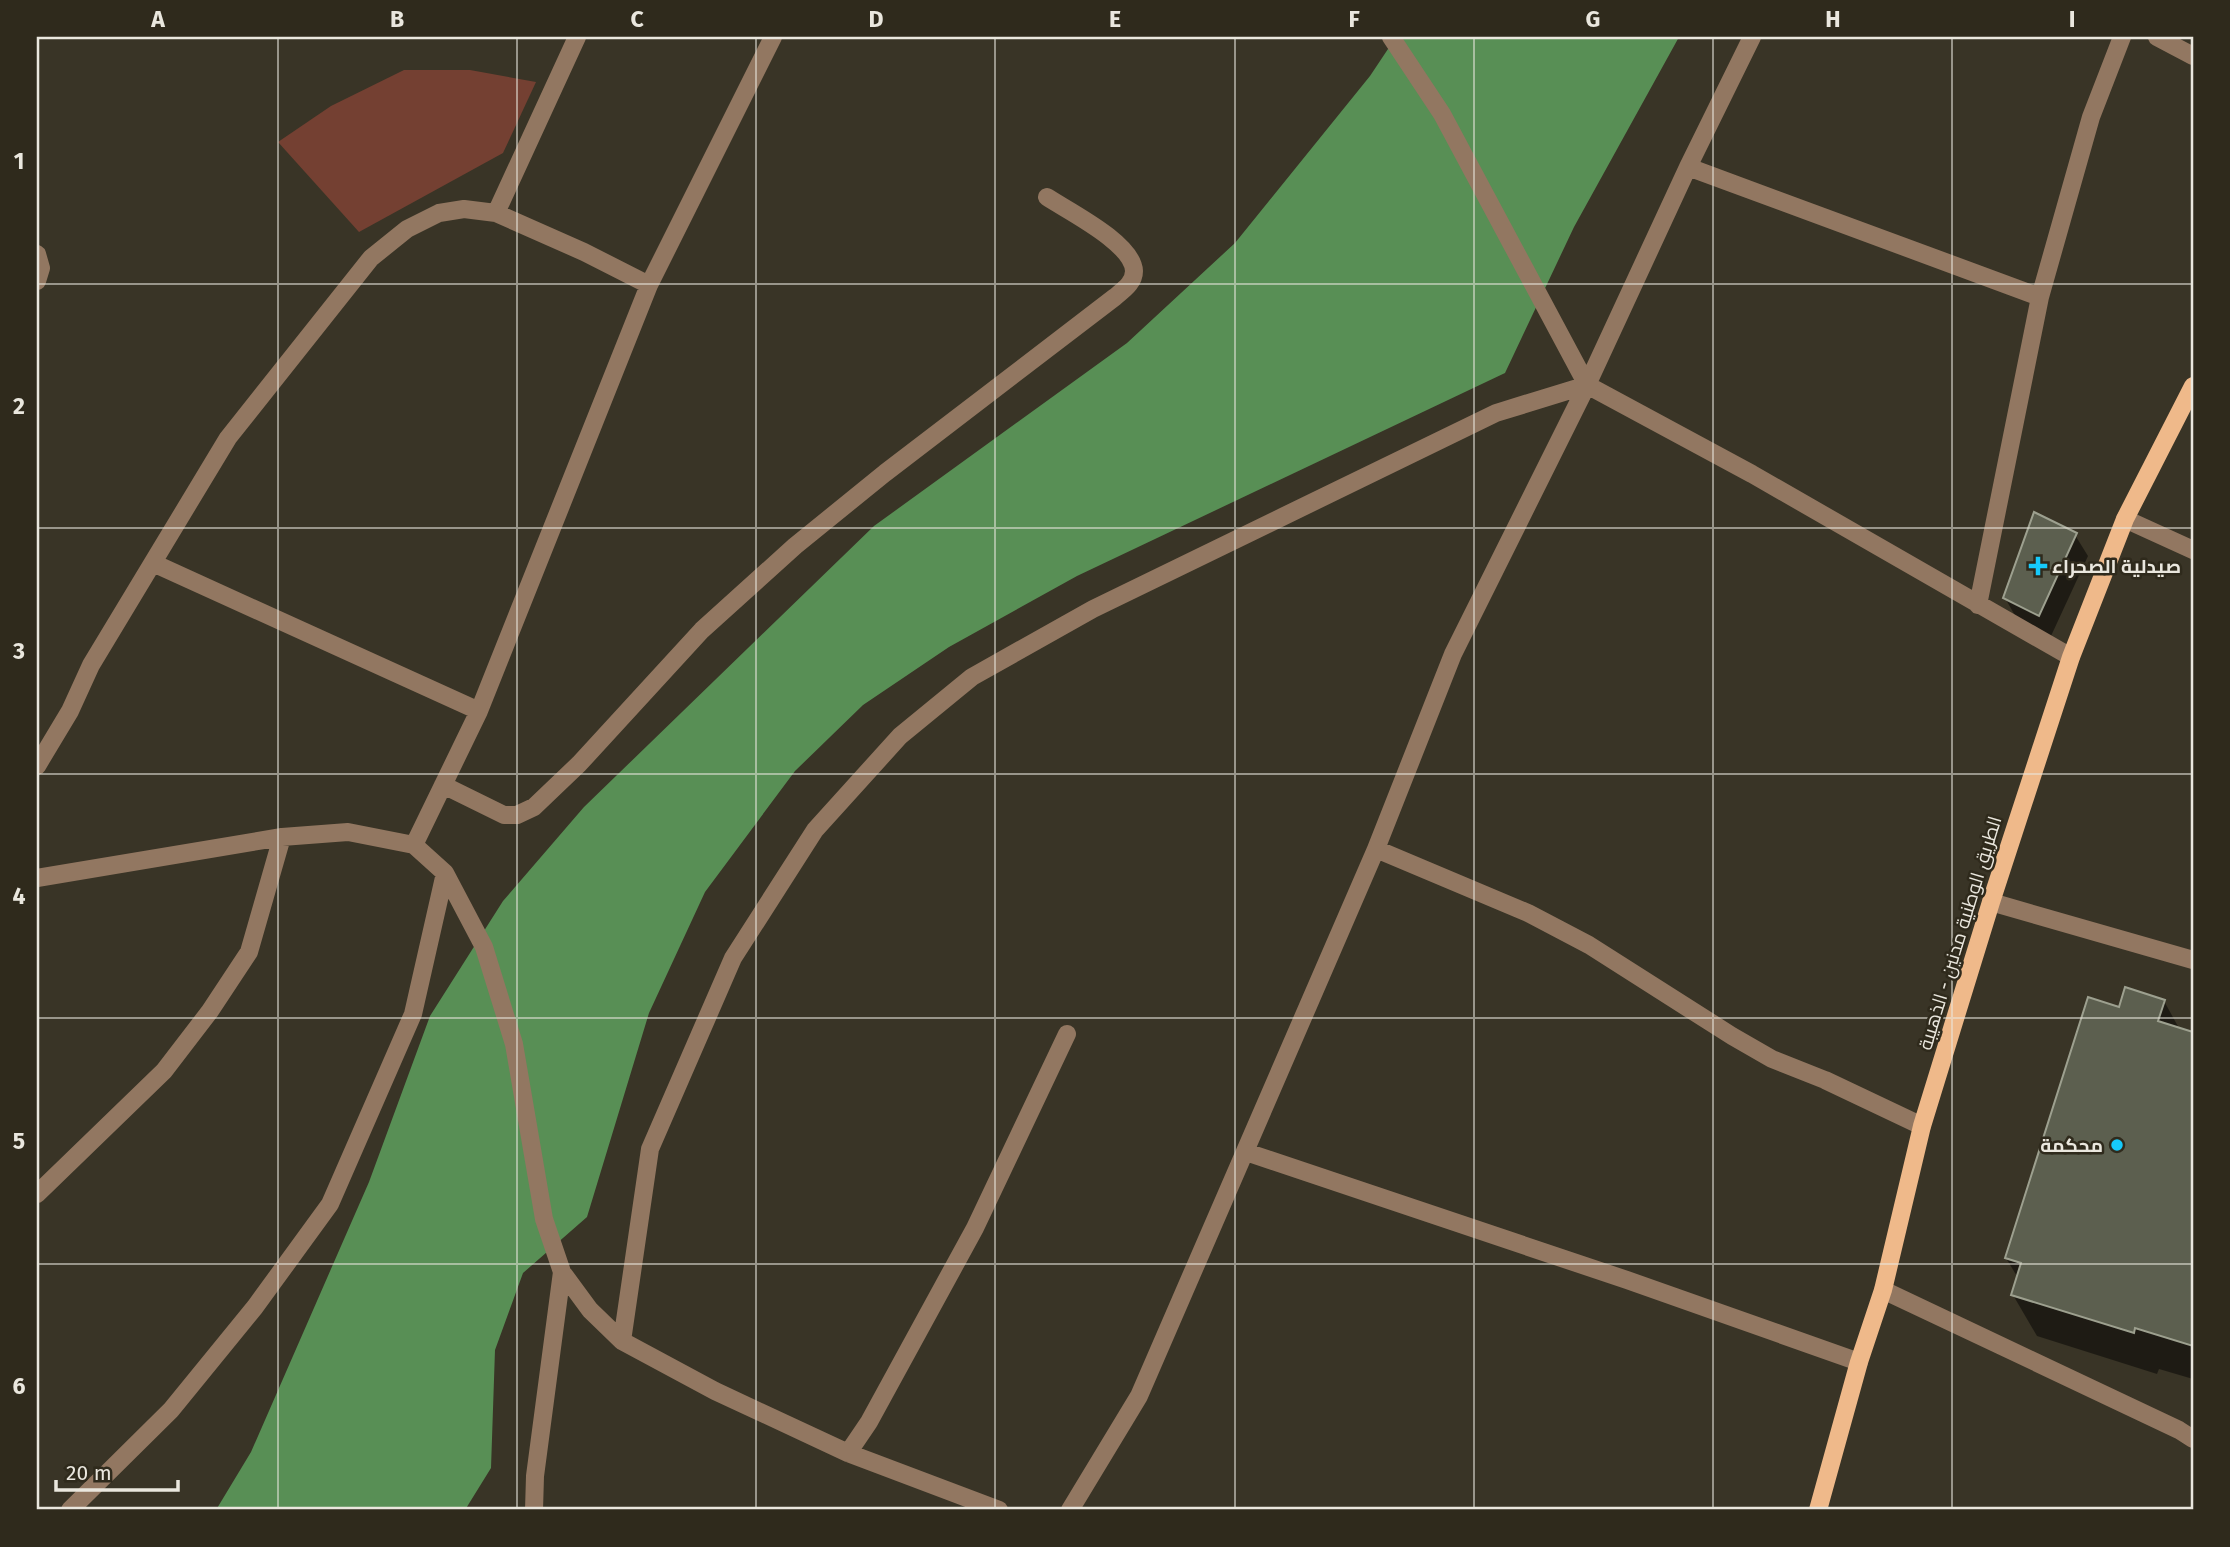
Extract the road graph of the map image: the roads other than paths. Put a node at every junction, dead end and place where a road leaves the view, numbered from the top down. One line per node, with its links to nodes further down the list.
1 (577, 37): 10 (street)
2 (774, 37): 13 (street)
3 (1391, 37): 15 (street)
4 (1752, 37): 8 (street)
5 (2122, 37): 14 (street)
6 (2157, 37): 7 (street)
7 (2193, 56)
8 (1688, 167): 14 (street); 15 (street)
9 (1047, 197): 24 (street)
10 (496, 212): 13 (street); 19 (street)
11 (37, 254): 12 (street)
12 (37, 281)
13 (649, 285): 22 (street)
14 (2040, 298): 20 (street)
15 (1587, 385): 20 (street); 27 (street); 38 (street)
16 (2193, 386): 17 (main road, الطريق الوطنية مدنين - الذهيبة)
17 (2125, 519): 18 (street); 21 (main road, الطريق الوطنية مدنين - الذهيبة)
18 (2193, 550)
19 (153, 563): 22 (street); 23 (street)
20 (1978, 605): 21 (street)
21 (2071, 657): 30 (main road, الطريق الوطنية مدنين - الذهيبة)
22 (479, 711): 24 (street)
23 (37, 766)
24 (443, 785): 26 (street)
25 (282, 837): 26 (street); 29 (street); 35 (street)
26 (414, 845): 28 (street)
27 (1376, 849): 33 (street); 34 (street)
28 (445, 873): 36 (street); 42 (street)
29 (37, 877)
30 (1991, 902): 31 (street); 33 (main road, الطريق الوطنية مدنين - الذهيبة)
31 (2193, 960)
32 (1068, 1034): 41 (street)
33 (1922, 1126): 37 (main road, الطريق الوطنية مدنين - الذهيبة)
34 (1246, 1152): 39 (street); 45 (street)
35 (37, 1194)
36 (562, 1272): 38 (street); 43 (street)
37 (1883, 1290): 39 (main road, الطريق الوطنية مدنين - الذهيبة); 40 (street)
38 (622, 1341): 41 (street)
39 (1859, 1362): 46 (main road, الطريق الوطنية مدنين - الذهيبة)
40 (2193, 1439)
41 (848, 1453): 44 (street)
42 (69, 1510)
43 (534, 1510)
44 (999, 1510)
45 (1070, 1510)
46 (1818, 1510)

